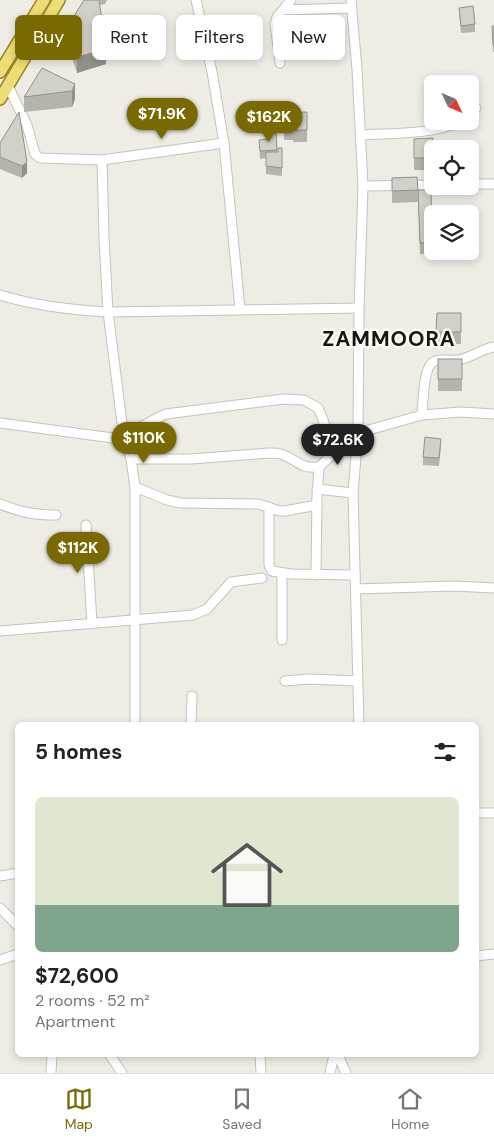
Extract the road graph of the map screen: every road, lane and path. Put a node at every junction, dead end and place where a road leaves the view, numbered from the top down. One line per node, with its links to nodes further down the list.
1 (44, 0): 8 (main road)
2 (59, 0): 9 (main road)
3 (196, 0): 13 (street)
4 (291, 0): 6 (street)
5 (351, 4): 6 (street); 12 (street)
6 (283, 10): 7 (street)
7 (280, 64)
8 (0, 72)
9 (8, 86): 10 (main road); 14 (street)
10 (0, 99)
11 (430, 130): 12 (street)
12 (361, 135): 18 (street)
13 (224, 143): 14 (street); 21 (street)
14 (102, 160): 22 (street)
15 (479, 184): 16 (street)
16 (494, 184)
17 (424, 185): 18 (street)
18 (363, 186): 20 (street)
19 (0, 294): 22 (street)
20 (359, 308): 21 (street); 27 (street)
21 (240, 309): 22 (street)
22 (108, 312): 28 (street)
23 (494, 347): 25 (street)
24 (494, 414): 25 (street)
25 (422, 415): 27 (street)
26 (0, 423): 28 (street)
27 (358, 433): 30 (street)
28 (124, 436): 29 (street); 31 (street)
29 (340, 447): 30 (street); 32 (street)
30 (357, 450): 35 (street)
31 (131, 459): 32 (street); 33 (street)
32 (320, 467): 34 (street)
33 (135, 487): 38 (street); 47 (street)
34 (317, 489): 35 (street); 37 (street)
35 (353, 493): 43 (street)
36 (0, 504): 39 (street)
37 (317, 505): 38 (street); 42 (street)
38 (269, 507): 41 (street)
39 (56, 515)
40 (86, 525): 48 (street)
41 (282, 573): 42 (street); 50 (street)
42 (316, 575): 43 (street)
43 (355, 575): 46 (street)
44 (262, 578): 47 (street)
45 (494, 588): 46 (street)
46 (356, 589): 52 (street)
47 (134, 619): 48 (street); 54 (street)
48 (92, 623): 49 (street)
49 (0, 631)
50 (282, 640)
51 (285, 681): 52 (street)
52 (357, 681): 56 (street)
53 (192, 696): 55 (street)
54 (135, 722)
55 (191, 722)
56 (359, 722)
57 (494, 812): 58 (street)
58 (479, 813)
59 (15, 874): 60 (street)
60 (0, 876)
61 (0, 908): 62 (street)
62 (15, 923)
63 (15, 955): 66 (street)
64 (479, 956): 65 (street)
65 (494, 957)
66 (0, 960)
67 (52, 1057): 72 (street)
68 (111, 1057): 73 (street)
69 (260, 1057): 74 (street)
70 (334, 1057): 75 (street)
71 (339, 1057): 76 (street)
72 (51, 1073)
73 (122, 1073)
74 (261, 1073)
75 (330, 1073)
76 (346, 1073)

